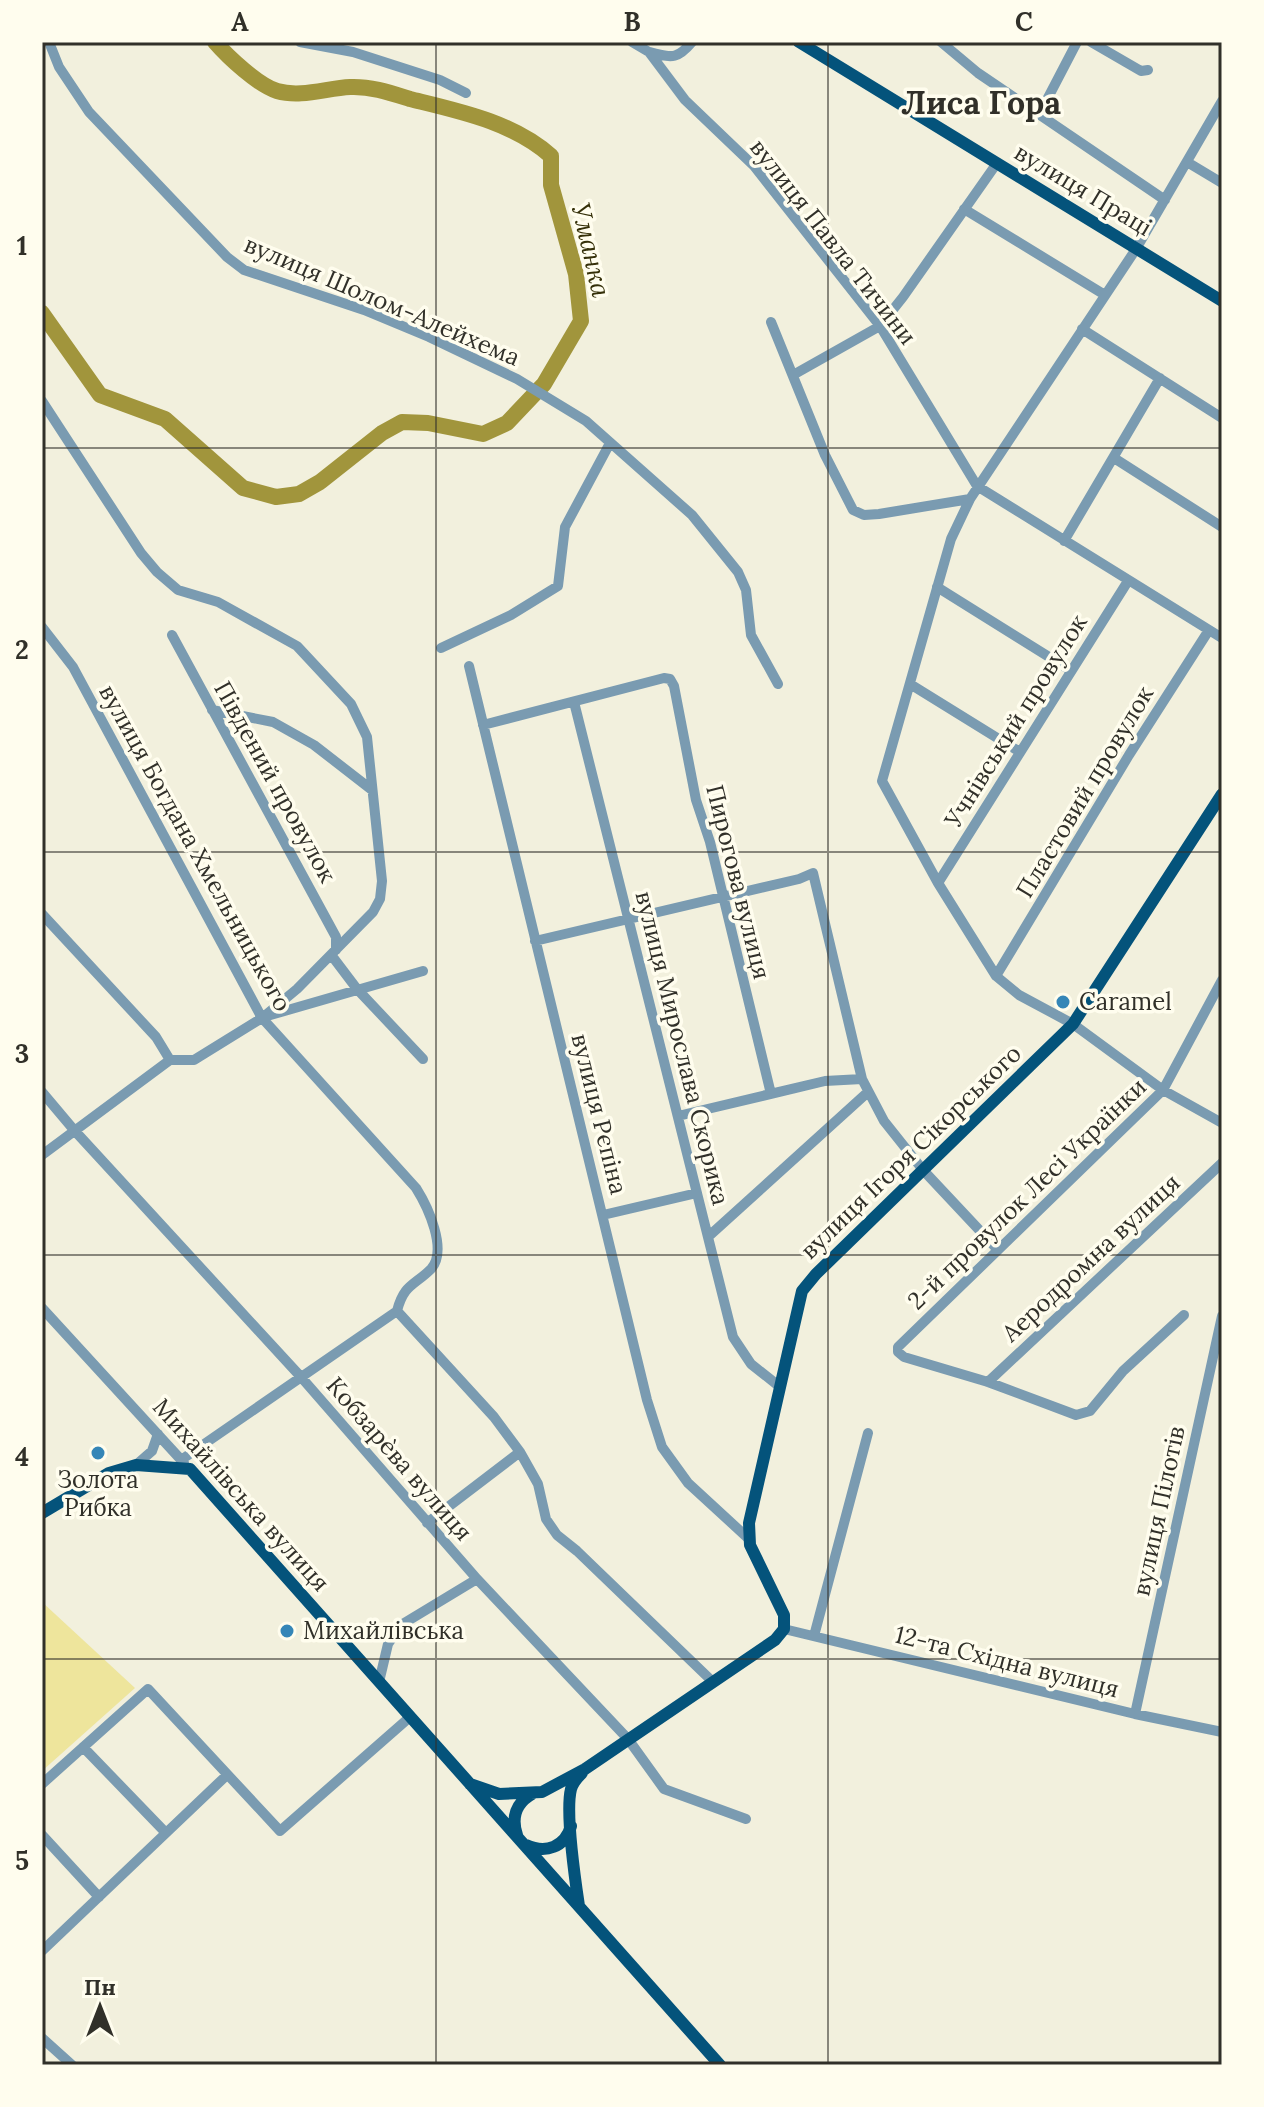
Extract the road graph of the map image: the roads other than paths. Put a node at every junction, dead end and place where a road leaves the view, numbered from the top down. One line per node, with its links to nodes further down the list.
1 (49, 42): 29 (street, вулиця Шолом-Алейхема)
2 (300, 42): 11 (street)
3 (632, 42): 9 (street, вулиця Павла Тичини)
4 (692, 42): 9 (street)
5 (799, 42): 15 (main road, вулиця Праці)
6 (941, 42): 13 (street)
7 (1077, 42): 13 (street)
8 (1091, 42): 10 (street)
9 (649, 52): 23 (street, вулиця Павла Тичини)
10 (1148, 70)
11 (466, 93)
12 (1222, 101): 14 (street)
13 (1040, 113): 17 (street)
14 (1187, 162): 16 (street); 17 (street)
15 (997, 163): 18 (street); 19 (main road, вулиця Праці)
16 (1222, 183)
17 (1165, 200): 19 (street)
18 (964, 209): 20 (street); 23 (street)
19 (1136, 249): 20 (street); 21 (main road, вулиця Праці)
20 (1105, 295): 24 (street)
21 (1222, 301)
22 (771, 322): 25 (street)
23 (880, 326): 25 (street); 31 (street, вулиця Павла Тичини)
24 (1082, 329): 26 (street); 31 (street)
25 (793, 375): 32 (street)
26 (1160, 378): 28 (street); 30 (street)
27 (42, 401): 50 (street)
28 (1222, 418)
29 (610, 443): 41 (street); 44 (street, вулиця Шолом-Алейхема)
30 (1114, 458): 33 (street); 34 (street)
31 (977, 486): 32 (street); 34 (street, вулиця Павла Тичини)
32 (970, 499): 36 (street)
33 (1222, 527)
34 (1064, 541): 35 (street, вулиця Павла Тичини)
35 (1128, 581): 38 (street, вулиця Павла Тичини); 43 (street, Учнівський провулок)
36 (937, 587): 43 (street); 45 (street)
37 (42, 627): 62 (street, вулиця Богдана Хмельницького)
38 (1209, 630): 40 (street, вулиця Павла Тичини); 59 (street, Пластовий провулок)
39 (172, 635): 47 (street, Південий провулок)
40 (1222, 638)
41 (441, 648)
42 (469, 666): 48 (street, вулиця Рєпіна)
43 (1070, 670): 49 (street, Учнівський провулок)
44 (778, 684)
45 (910, 684): 49 (street); 52 (street)
46 (574, 702): 48 (street); 53 (street, Пирогова вулиця); 55 (street, вулиця Мирослава Скорика)
47 (212, 710): 50 (street); 57 (street, Південий провулок)
48 (483, 725): 56 (street, вулиця Рєпіна)
49 (1020, 752): 52 (street, Учнівський провулок)
50 (372, 790): 57 (street)
51 (1222, 794): 63 (main road, вулиця Ігоря Сікорського)
52 (938, 883): 59 (street)
53 (722, 896): 55 (street); 66 (street); 70 (street, Пирогова вулиця)
54 (42, 914): 65 (street)
55 (628, 919): 56 (street); 71 (street, вулиця Мирослава Скорика)
56 (535, 941): 78 (street, вулиця Рєпіна)
57 (334, 953): 61 (street, Південий провулок); 62 (street)
58 (423, 971): 61 (street)
59 (996, 976): 63 (street)
60 (1222, 980): 67 (street, 2-й провулок Лесі Українки)
61 (357, 989): 62 (street); 64 (street, Південий провулок)
62 (262, 1018): 65 (street); 82 (street, вулиця Богдана Хмельницького)
63 (1073, 1024): 67 (street); 76 (main road, вулиця Ігоря Сікорського)
64 (423, 1059)
65 (170, 1060): 73 (street)
66 (862, 1079): 69 (street); 70 (street)
67 (1163, 1090): 72 (street); 80 (street, 2-й провулок Лесі Українки)
68 (42, 1092): 73 (street, Кобзарèва вулиця)
69 (868, 1092): 76 (street); 79 (street)
70 (771, 1094): 71 (street)
71 (678, 1116): 77 (street, вулиця Мирослава Скорика)
72 (1222, 1123)
73 (74, 1130): 74 (street); 85 (street, Кобзарèва вулиця)
74 (42, 1155)
75 (1222, 1163): 86 (street, Аеродромна вулиця)
76 (923, 1170): 80 (street); 87 (main road, вулиця Ігоря Сікорського)
77 (697, 1193): 78 (street); 79 (street, вулиця Мирослава Скорика)
78 (603, 1215): 95 (street, вулиця Рєпіна)
79 (709, 1236): 87 (street, вулиця Мирослава Скорика)
80 (998, 1250): 86 (street, 2-й провулок Лесі Українки)
81 (42, 1308): 89 (street, Михайлівська вулиця)
82 (397, 1311): 85 (street); 90 (street)
83 (1184, 1315): 86 (street)
84 (1222, 1316): 101 (street, вулиця Пілотів)
85 (301, 1377): 92 (street); 94 (street, Кобзарèва вулиця)
86 (988, 1382)
87 (780, 1387): 95 (main road, вулиця Ігоря Сікорського)
88 (868, 1433): 98 (street)
89 (158, 1434): 91 (street); 92 (street, Михайлівська вулиця)
90 (520, 1452): 94 (street); 100 (street)
91 (136, 1465): 92 (main road); 93 (main road)
92 (186, 1465): 99 (main road, Михайлівська вулиця)
93 (42, 1513)
94 (427, 1523): 96 (street, Кобзарèва вулиця)
95 (750, 1540): 97 (main road, вулиця Ігоря Сікорського)
96 (477, 1579): 99 (street); 104 (street, Кобзарèва вулиця)
97 (784, 1629): 98 (street, 12-та Східна вулиця); 100 (main road)
98 (814, 1636): 101 (street, 12-та Східна вулиця)
99 (379, 1682): 102 (main road, Михайлівська вулиця)
100 (713, 1682): 104 (main road)
101 (1135, 1714): 103 (street, 12-та Східна вулиця)
102 (410, 1717): 107 (street); 109 (main road, Михайлівська вулиця)
103 (1222, 1732)
104 (628, 1739): 106 (main road); 112 (street, Кобзарèва вулиця)
105 (83, 1747): 107 (street); 108 (street); 113 (street)
106 (585, 1769): 110 (main road); 111 (main road)
107 (227, 1775): 113 (street)
108 (42, 1784)
109 (470, 1784): 110 (main road); 115 (main road, Михайлівська вулиця)
110 (537, 1793): 111 (main road); 115 (main road)
111 (570, 1817): 115 (main road); 117 (main road)
112 (746, 1819)
113 (166, 1833): 116 (street)
114 (42, 1835): 116 (street)
115 (522, 1842): 117 (main road, Михайлівська вулиця)
116 (99, 1897): 118 (street)
117 (579, 1910): 121 (main road, Михайлівська вулиця)
118 (42, 1951)
119 (42, 2038): 120 (street)
120 (72, 2065)
121 (720, 2065)

